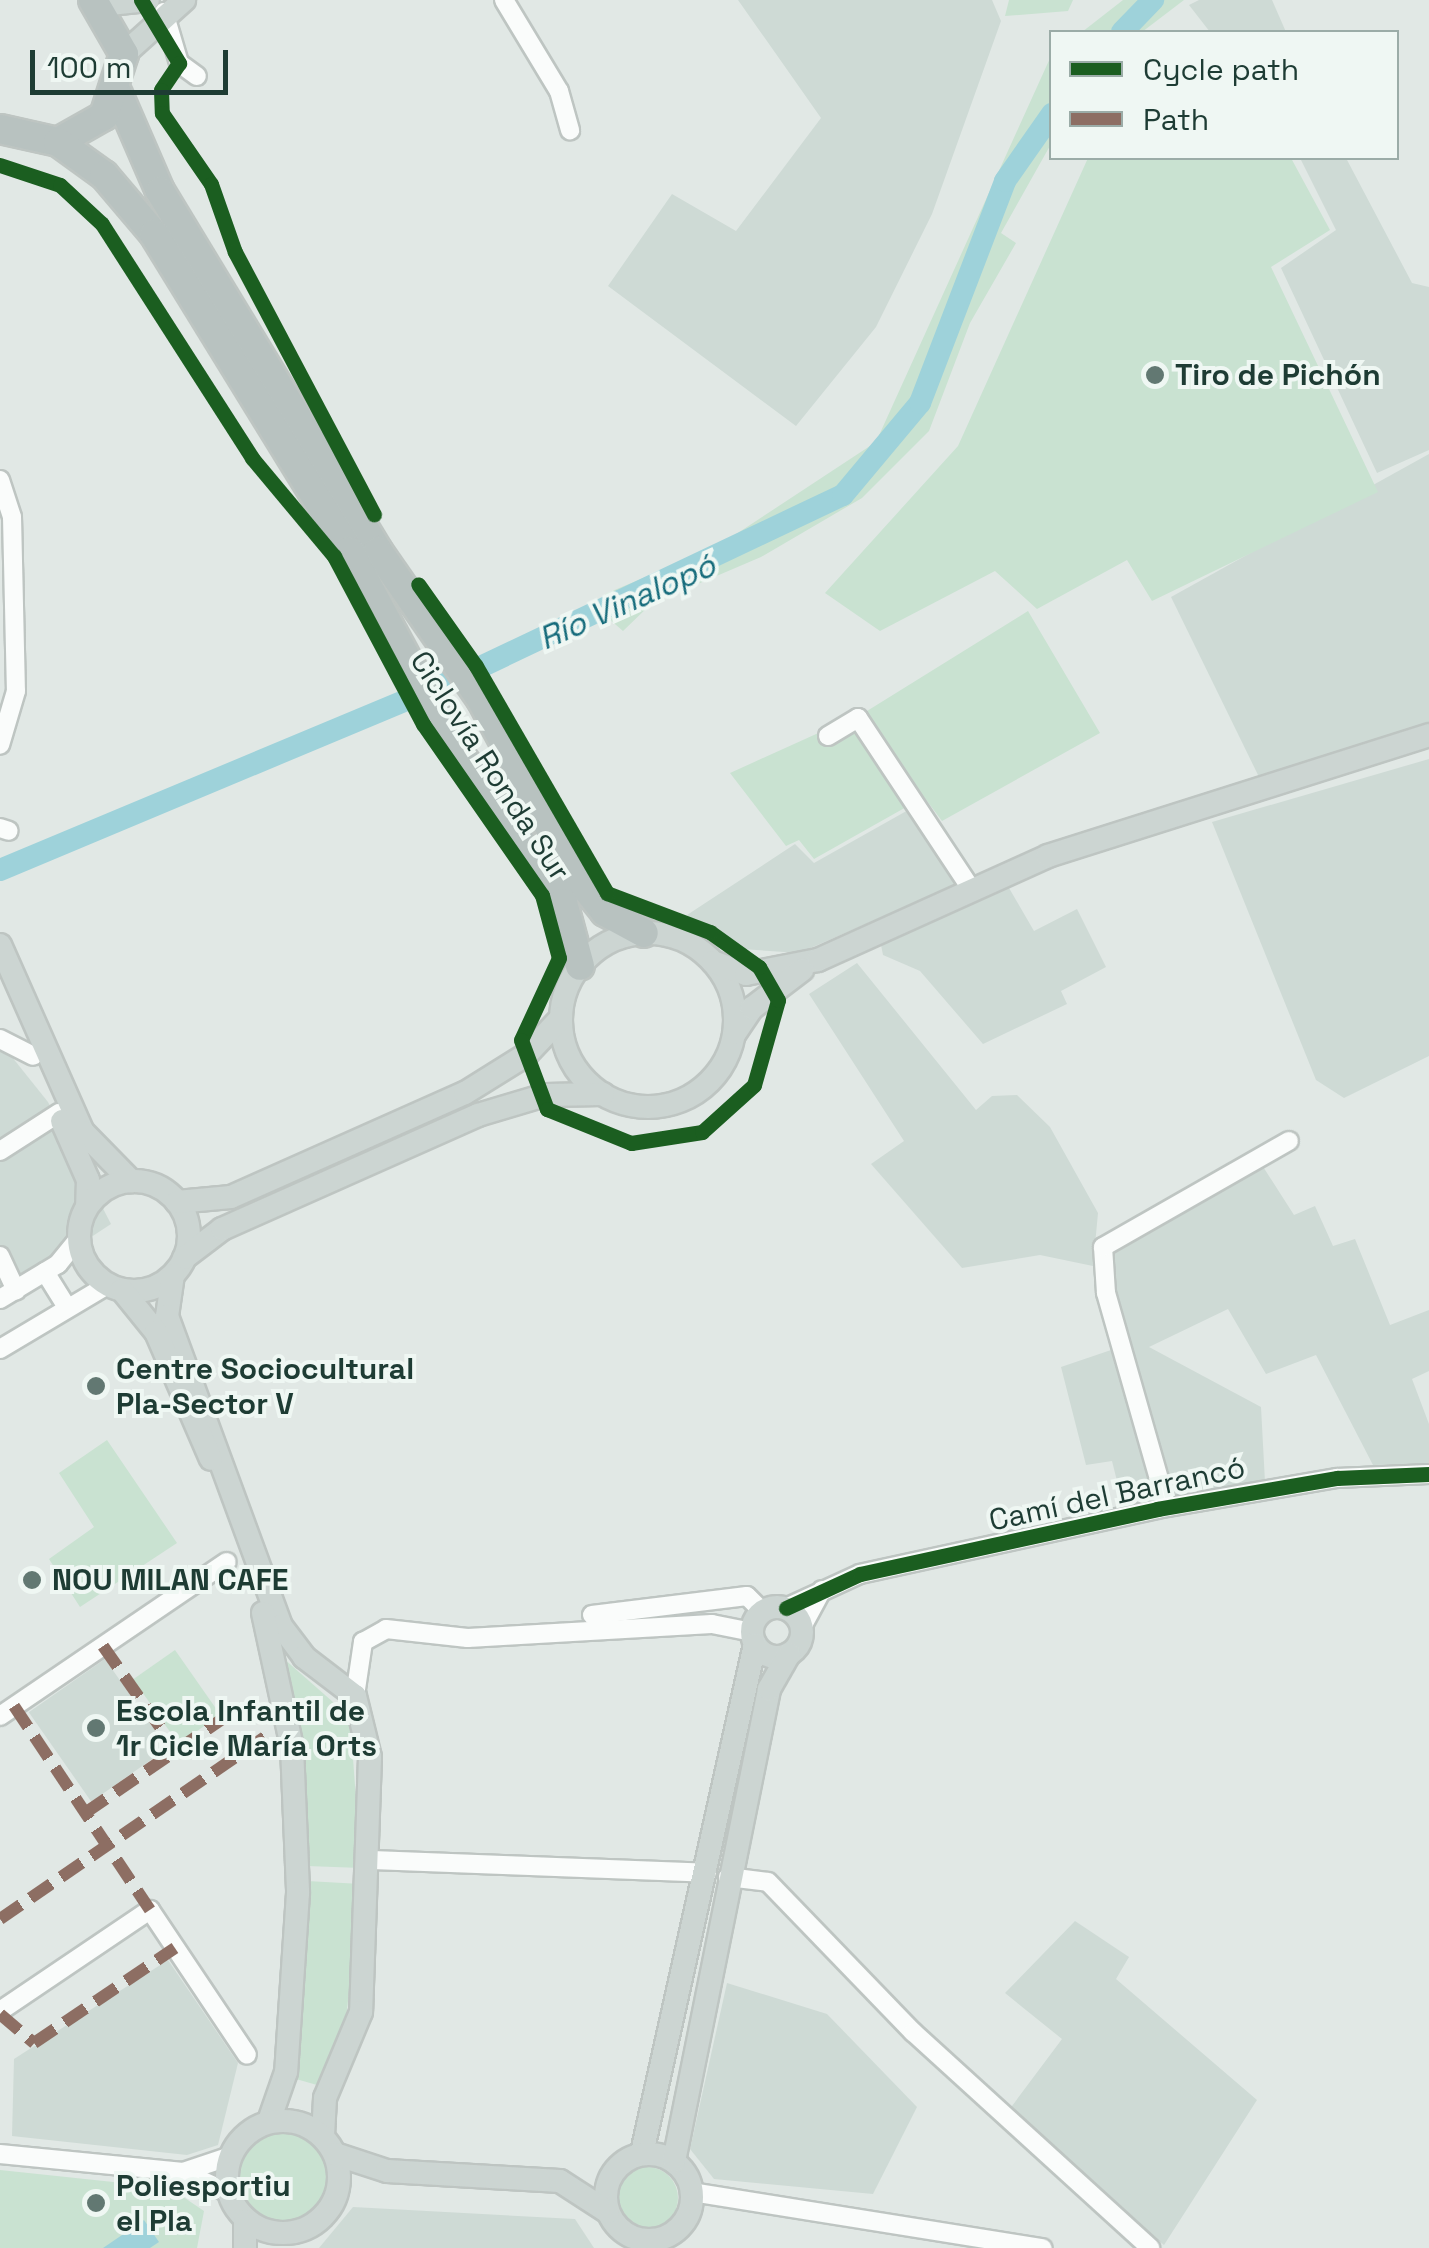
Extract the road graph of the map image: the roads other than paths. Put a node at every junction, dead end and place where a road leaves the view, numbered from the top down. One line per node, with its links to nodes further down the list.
1 (504, 0): 7 (street)
2 (97, 3): 3 (main road); 4 (highway)
3 (165, 4): 4 (main road); 5 (street)
4 (124, 54): 6 (highway)
5 (197, 76)
6 (118, 94): 9 (highway); 17 (highway)
7 (570, 130)
8 (2, 131): 9 (highway)
9 (58, 142): 21 (highway)
10 (0, 480): 13 (street)
11 (1429, 735): 15 (main road)
12 (828, 736): 16 (street)
13 (0, 744)
14 (1429, 746): 15 (main road)
15 (1116, 834): 16 (main road)
16 (972, 890): 19 (main road)
17 (644, 934): 20 (main road); 21 (main road)
18 (0, 945): 31 (main road)
19 (818, 960): 20 (main road); 24 (main road)
20 (713, 962): 24 (main road)
21 (580, 966): 23 (main road)
22 (0, 981): 26 (main road)
23 (562, 1018): 27 (main road); 32 (main road)
24 (734, 1034): 27 (main road)
25 (0, 1039): 26 (street)
26 (33, 1056): 28 (main road)
27 (602, 1094): 36 (main road)
28 (59, 1114): 30 (street); 33 (main road)
29 (1289, 1141): 43 (street)
30 (0, 1151)
31 (131, 1181): 32 (main road); 33 (main road)
32 (177, 1202): 36 (main road)
33 (87, 1206): 34 (main road)
34 (79, 1238): 37 (street); 38 (main road)
35 (0, 1256): 39 (street)
36 (178, 1266): 38 (main road); 50 (main road)
37 (45, 1272): 39 (street); 40 (street)
38 (115, 1287): 40 (street); 56 (main road)
39 (8, 1294)
40 (66, 1306): 41 (street)
41 (0, 1349)
42 (1429, 1474): 43 (street, Camí del Barrancó)
43 (1167, 1506): 45 (street, Camí del Barrancó)
44 (227, 1562): 51 (street)
45 (822, 1589): 47 (street, Camí del Barrancó); 48 (street)
46 (592, 1615): 47 (street)
47 (764, 1624): 48 (main road); 49 (main road); 50 (street); 53 (main road)
48 (802, 1627): 49 (main road)
49 (789, 1654): 53 (main road)
50 (355, 1696): 52 (main road)
51 (0, 1716)
52 (372, 1860): 53 (street); 57 (main road)
53 (718, 1875): 60 (main road); 61 (main road); 75 (street)
54 (0, 2011): 55 (street)
55 (248, 2055)
56 (269, 2121): 57 (main road); 59 (main road)
57 (329, 2144): 63 (main road); 67 (main road)
58 (0, 2154): 62 (street)
59 (231, 2156): 62 (street); 65 (main road)
60 (631, 2158): 61 (main road); 64 (main road); 68 (main road)
61 (674, 2161): 66 (main road)
62 (183, 2172): 65 (street)
63 (387, 2172): 64 (main road); 67 (main road)
64 (560, 2181): 68 (main road)
65 (229, 2192): 69 (main road)
66 (692, 2192): 72 (main road); 74 (street)
67 (336, 2196): 70 (main road)
68 (608, 2212): 71 (main road)
69 (245, 2220): 70 (main road); 73 (main road)
70 (290, 2240)
71 (626, 2240): 72 (main road)
72 (662, 2242)
73 (245, 2248)
74 (1042, 2248)
75 (1150, 2248)

